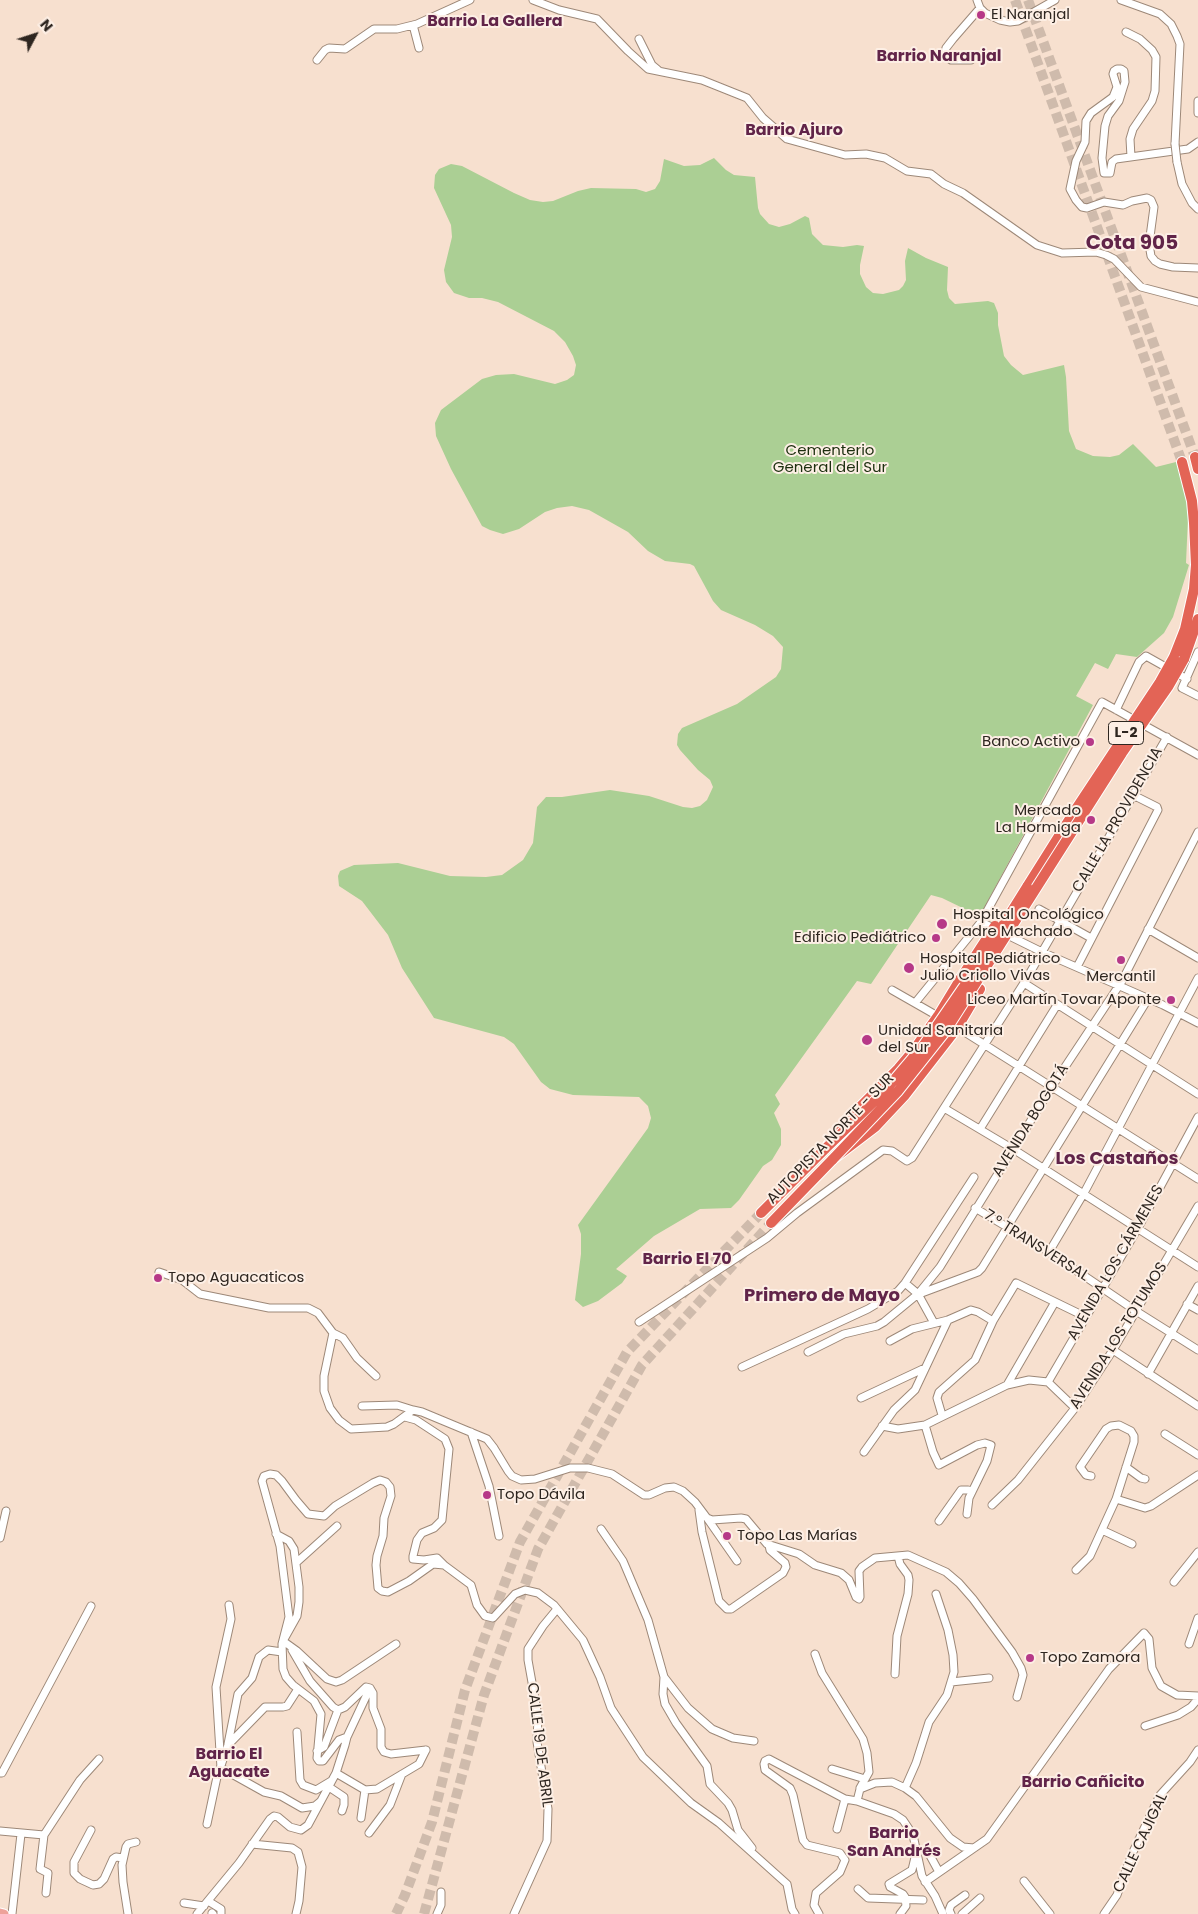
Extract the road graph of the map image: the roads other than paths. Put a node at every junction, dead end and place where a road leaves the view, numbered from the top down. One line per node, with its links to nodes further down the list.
1 (470, 0): 7 (street)
2 (533, 0): 13 (street)
3 (977, 0): 6 (street)
4 (1055, 0): 6 (street)
5 (1121, 0): 18 (street, bridge)
6 (980, 8): 12 (street)
7 (413, 25): 10 (street); 11 (street)
8 (1126, 32): 17 (street)
9 (639, 39): 13 (street)
10 (419, 48)
11 (317, 60)
12 (972, 60)
13 (673, 75): 20 (street)
14 (1198, 102): 15 (street)
15 (1198, 113)
16 (1198, 142): 17 (street)
17 (1135, 157): 19 (street)
18 (1198, 209)
19 (1198, 268)
20 (1198, 302)
21 (1195, 457): 23 (highway)
22 (1182, 462): 26 (highway, AUTOPISTA NORTE - SUR / L-2)
23 (1198, 469)
24 (1198, 619): 26 (highway, AUTOPISTA NORTE - SUR / L-2)
25 (1198, 652): 27 (street)
26 (1179, 658): 34 (highway, AUTOPISTA NORTE - SUR / L-2, bridge); 35 (highway, AUTOPISTA NORTE - SUR / L-2, bridge)
27 (1187, 679): 28 (street); 29 (street)
28 (1198, 696)
29 (1116, 710): 30 (street); 38 (street)
30 (1167, 737): 31 (street); 32 (street, CALLE LA PROVIDENCIA)
31 (1198, 755)
32 (1133, 795): 37 (street, CALLE LA PROVIDENCIA); 40 (street)
33 (1198, 832): 39 (street, AVENIDA BOGOTÁ)
34 (1027, 887): 52 (highway, bridge); 67 (highway, AUTOPISTA NORTE - SUR / L-2, bridge)
35 (1023, 909): 55 (highway, bridge); 69 (highway, AUTOPISTA NORTE - SUR / L-2, bridge)
36 (1039, 909): 37 (street)
37 (1060, 921): 40 (street); 41 (street, CALLE LA PROVIDENCIA)
38 (981, 922): 41 (street); 49 (street)
39 (1148, 930): 42 (street); 46 (street, AVENIDA BOGOTÁ)
40 (1091, 938): 43 (street)
41 (1042, 952): 43 (street); 45 (street, CALLE LA PROVIDENCIA)
42 (1198, 958)
43 (1077, 967): 46 (street)
44 (1198, 978): 51 (street)
45 (1024, 983): 50 (street); 57 (street, CALLE LA PROVIDENCIA)
46 (1118, 986): 48 (street); 54 (street, AVENIDA BOGOTÁ)
47 (892, 990): 49 (street)
48 (1148, 999): 51 (street); 56 (street)
49 (915, 1003): 52 (street)
50 (1057, 1005): 54 (street); 59 (street)
51 (1180, 1014): 53 (street); 58 (street)
52 (938, 1016): 55 (street); 67 (highway, bridge)
53 (1198, 1023)
54 (1091, 1025): 56 (street); 60 (street, AVENIDA BOGOTÁ)
55 (957, 1028): 57 (street); 69 (highway, bridge)
56 (1120, 1044): 58 (street); 62 (street)
57 (984, 1045): 59 (street); 63 (street, CALLE LA PROVIDENCIA)
58 (1152, 1065): 61 (street); 65 (street)
59 (1018, 1067): 60 (street); 66 (street)
60 (1051, 1088): 62 (street); 68 (street, AVENIDA BOGOTÁ)
61 (1198, 1094)
62 (1082, 1105): 65 (street); 71 (street)
63 (944, 1108): 66 (street); 96 (street, CALLE LA PROVIDENCIA)
64 (1198, 1117): 70 (street, AVENIDA LOS CÁRMENES)
65 (1119, 1128): 70 (street); 74 (street)
66 (980, 1130): 68 (street)
67 (826, 1148): 77 (highway, AUTOPISTA NORTE - SUR / L-2)
68 (1013, 1149): 71 (street); 76 (street, AVENIDA BOGOTÁ)
69 (834, 1159): 78 (highway, AUTOPISTA NORTE - SUR / L-2)
70 (1173, 1162): 73 (street); 80 (street, AVENIDA LOS CÁRMENES)
71 (1043, 1168): 74 (street); 79 (street)
72 (974, 1177): 85 (street)
73 (1198, 1178)
74 (1084, 1194): 80 (street); 82 (street)
75 (1198, 1206): 81 (street, AVENIDA LOS TOTUMOS)
76 (975, 1208): 79 (street, 7.° TRANSVERSAL); 88 (street, AVENIDA BOGOTÁ)
77 (761, 1213)
78 (771, 1223)
79 (1006, 1226): 82 (street, 7.° TRANSVERSAL); 88 (street)
80 (1138, 1228): 81 (street); 87 (street, AVENIDA LOS CÁRMENES)
81 (1172, 1250): 83 (street); 92 (street, AVENIDA LOS TOTUMOS)
82 (1049, 1252): 87 (street, 7.° TRANSVERSAL)
83 (1198, 1266)
84 (159, 1272): 98 (street)
85 (905, 1283): 88 (street); 104 (street)
86 (1198, 1286): 90 (street)
87 (1103, 1287): 92 (street, 7.° TRANSVERSAL); 93 (street, AVENIDA LOS CÁRMENES)
88 (918, 1294): 97 (street); 103 (street, AVENIDA BOGOTÁ)
89 (1055, 1302): 93 (street); 95 (street); 109 (street)
90 (1187, 1304): 91 (street); 99 (street)
91 (1198, 1310)
92 (1136, 1311): 99 (street, 7.° TRANSVERSAL); 101 (street, AVENIDA LOS TOTUMOS)
93 (1086, 1317): 108 (street, AVENIDA LOS CÁRMENES)
94 (948, 1320): 95 (street); 97 (street); 105 (street)
95 (993, 1321): 115 (street)
96 (639, 1322)
97 (934, 1323): 100 (street)
98 (333, 1332): 107 (street); 116 (street)
99 (1171, 1332): 102 (street, 7.° TRANSVERSAL); 106 (street)
100 (890, 1341)
101 (1113, 1350): 106 (street); 113 (street, AVENIDA LOS TOTUMOS)
102 (1198, 1350)
103 (808, 1352)
104 (742, 1367)
105 (925, 1368): 110 (street); 118 (street)
106 (1148, 1374): 112 (street)
107 (376, 1376)
108 (1048, 1382): 109 (street); 113 (street)
109 (1007, 1385): 115 (street)
110 (861, 1398)
111 (362, 1406): 114 (street)
112 (1198, 1406)
113 (1076, 1408): 129 (street, AVENIDA LOS TOTUMOS)
114 (413, 1410): 116 (street); 119 (street)
115 (942, 1415): 117 (street)
116 (405, 1417): 147 (street)
117 (925, 1425): 118 (street); 127 (street)
118 (882, 1426): 121 (street)
119 (472, 1432): 130 (street); 139 (street)
120 (1165, 1434): 122 (street)
121 (864, 1452)
122 (1198, 1454)
123 (1126, 1467): 125 (street); 126 (street); 128 (street)
124 (1198, 1475): 128 (street)
125 (1091, 1476)
126 (1144, 1479)
127 (972, 1491): 132 (street); 134 (street)
128 (1116, 1499): 137 (street)
129 (992, 1505)
130 (699, 1509): 133 (street); 142 (street)
131 (6, 1511): 140 (street)
132 (967, 1514)
133 (707, 1518): 142 (street); 145 (street)
134 (939, 1521)
135 (337, 1526): 146 (street)
136 (601, 1529): 162 (street)
137 (1102, 1530): 141 (street); 148 (street)
138 (276, 1534): 146 (street); 147 (street); 155 (street)
139 (499, 1536)
140 (0, 1538)
141 (1132, 1544)
142 (769, 1545): 144 (street)
143 (1198, 1552): 149 (street)
144 (898, 1556): 161 (street); 167 (street)
145 (737, 1561)
146 (297, 1562): 155 (street)
147 (444, 1565): 153 (street)
148 (1076, 1570)
149 (1174, 1582)
150 (936, 1594): 164 (street)
151 (229, 1605): 178 (street)
152 (91, 1606): 180 (street)
153 (557, 1609): 206 (street); 225 (street, CALLE 19 DE ABRIL)
154 (1198, 1618): 157 (street)
155 (283, 1641): 158 (street); 159 (street)
156 (396, 1644): 158 (street)
157 (1189, 1644)
158 (290, 1647): 169 (street)
159 (282, 1652): 166 (street); 174 (street)
160 (815, 1654): 183 (street)
161 (895, 1674)
162 (664, 1677): 173 (street); 206 (street)
163 (989, 1678): 164 (street)
164 (951, 1682): 185 (street)
165 (370, 1688): 169 (street); 172 (street); 182 (street)
166 (298, 1689): 174 (street); 176 (street)
167 (1017, 1697)
168 (1198, 1698): 170 (street); 202 (street)
169 (338, 1710): 176 (street)
170 (1145, 1726)
171 (297, 1732): 184 (street)
172 (347, 1737): 176 (street); 181 (street)
173 (754, 1741)
174 (228, 1745): 178 (street)
175 (1198, 1750): 233 (street, CALLE CAJIGAL)
176 (317, 1751)
177 (99, 1759): 199 (street)
178 (221, 1768): 189 (street); 193 (street)
179 (832, 1769): 183 (street)
180 (0, 1773)
181 (336, 1773): 184 (street); 187 (street)
182 (402, 1774): 187 (street); 198 (street)
183 (865, 1779): 186 (street)
184 (330, 1784): 189 (street); 191 (street)
185 (905, 1788): 186 (street); 202 (street)
186 (860, 1789): 190 (street)
187 (365, 1790): 192 (street)
188 (845, 1799): 190 (street); 194 (street); 227 (street)
189 (323, 1800): 201 (street)
190 (857, 1801): 203 (street)
191 (342, 1811)
192 (361, 1818)
193 (207, 1824)
194 (836, 1829)
195 (91, 1830): 205 (street)
196 (0, 1831): 197 (street)
197 (21, 1834): 199 (street); 219 (street)
198 (369, 1834)
199 (44, 1835): 212 (street)
200 (136, 1842): 205 (street)
201 (252, 1844): 218 (street); 223 (street)
202 (974, 1848): 207 (street)
203 (916, 1850): 209 (street); 215 (street)
204 (926, 1850): 207 (street)
205 (123, 1858): 220 (street)
206 (764, 1865): 226 (street)
207 (939, 1872): 209 (street)
208 (1024, 1881): 232 (street)
209 (926, 1882): 229 (street)
210 (858, 1889): 215 (street)
211 (441, 1892): 224 (street)
212 (46, 1893)
213 (965, 1895): 230 (street)
214 (980, 1898): 231 (street)
215 (905, 1900): 216 (street); 228 (street)
216 (923, 1900)
217 (184, 1904): 218 (street)
218 (206, 1904): 221 (street); 222 (street)
219 (12, 1914)
220 (128, 1914)
221 (197, 1914)
222 (221, 1914)
223 (296, 1914)
224 (437, 1914)
225 (514, 1914)
226 (795, 1914)
227 (819, 1914)
228 (900, 1914)
229 (943, 1914)
230 (951, 1914)
231 (962, 1914)
232 (1050, 1914)
233 (1104, 1914)

